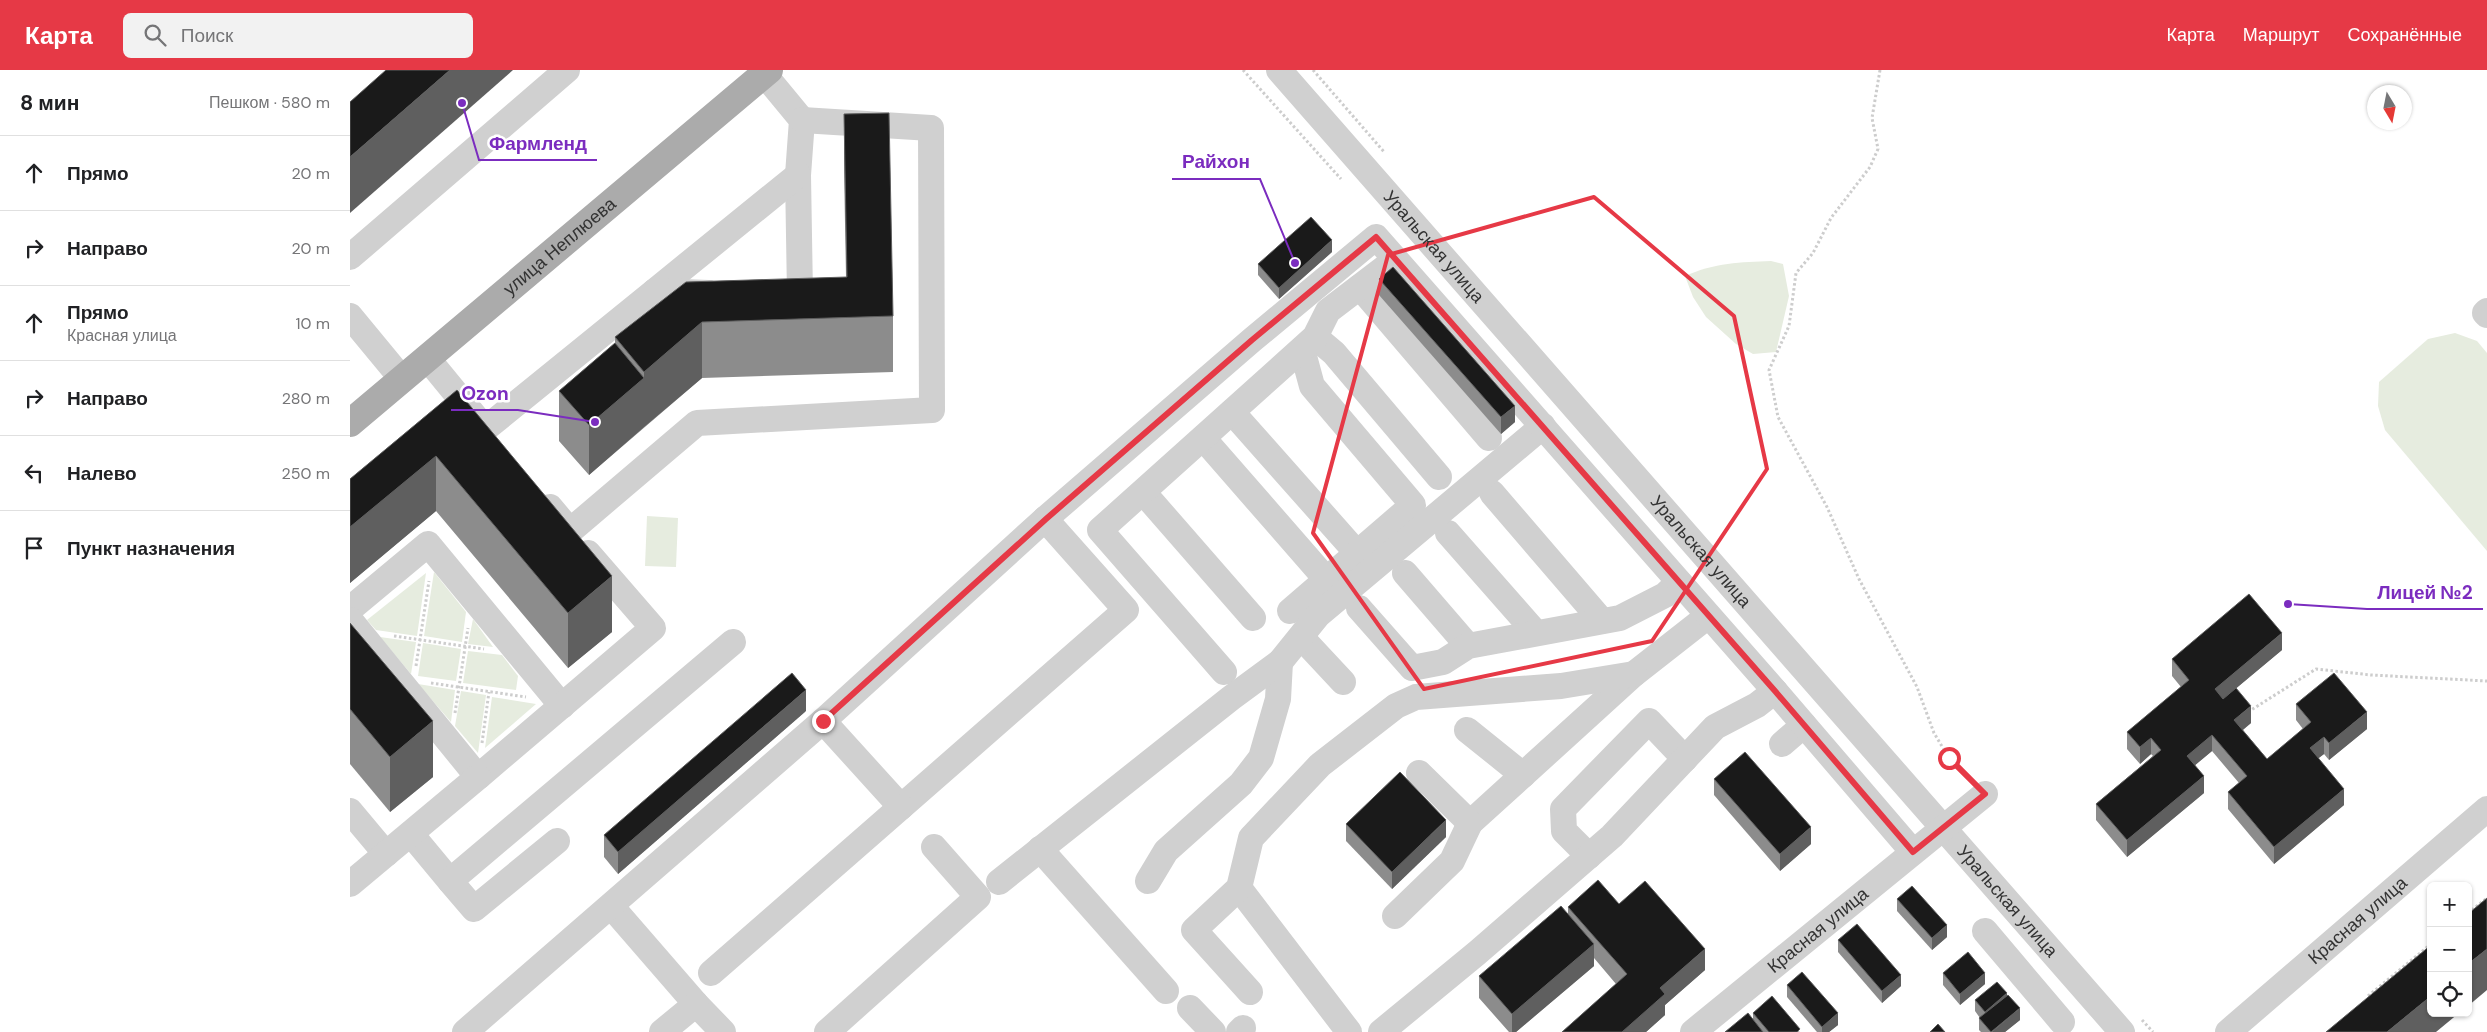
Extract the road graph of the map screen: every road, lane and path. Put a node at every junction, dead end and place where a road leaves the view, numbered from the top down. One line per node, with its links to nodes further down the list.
1 (567, 70): 7 (street)
2 (1279, 70): 81 (street, Уральская улица)
3 (1880, 70): 76 (path)
4 (766, 72): 5 (street); 17 (main road, улица Неплюева)
5 (802, 120): 6 (street); 31 (street)
6 (798, 175): 10 (street); 12 (street)
7 (350, 257)
8 (1395, 260): 9 (street); 22 (street); 30 (street)
9 (1360, 287): 16 (street); 24 (street)
10 (655, 291): 11 (street); 20 (street)
11 (732, 293)
12 (761, 294)
13 (2487, 311): 14 (street)
14 (2487, 315)
15 (350, 316): 18 (street)
16 (1309, 343): 19 (street); 26 (street); 33 (street)
17 (427, 358): 18 (main road, улица Неплюева); 20 (street)
18 (402, 379): 21 (main road, улица Неплюева)
19 (1232, 412): 23 (street); 33 (street)
20 (470, 420): 25 (street)
21 (350, 423)
22 (1543, 426): 37 (street); 48 (street)
23 (1203, 438): 28 (street); 36 (street)
24 (1489, 438)
25 (503, 451)
26 (1439, 477)
27 (534, 487): 31 (street)
28 (1143, 492): 42 (street); 55 (street)
29 (1492, 493): 45 (street)
30 (1046, 519): 68 (street); 77 (street)
31 (570, 531): 65 (street)
32 (1448, 534): 46 (street)
33 (1357, 553): 36 (street)
34 (1405, 573): 52 (street)
35 (430, 578): 49 (path)
36 (1326, 579): 40 (street)
37 (1679, 582): 41 (street); 45 (street)
38 (1359, 608): 52 (street)
39 (350, 609): 65 (street)
40 (1290, 611)
41 (1708, 616): 57 (street); 62 (street)
42 (1253, 618)
43 (350, 620): 73 (street)
44 (469, 621): 51 (path)
45 (1602, 621): 46 (street)
46 (1536, 634): 52 (street)
47 (392, 636): 49 (path)
48 (1301, 637): 54 (street); 60 (street)
49 (420, 640): 51 (path); 56 (path)
50 (733, 642): 89 (street)
51 (465, 646): 53 (path); 61 (path)
52 (1468, 646)
53 (493, 650)
54 (1280, 662): 85 (street); 90 (street)
55 (1224, 672)
56 (414, 673)
57 (1634, 674): 75 (street); 93 (street)
58 (2487, 681): 66 (path)
59 (422, 682): 61 (path)
60 (1343, 682)
61 (459, 688): 63 (path); 67 (path)
62 (1775, 691): 69 (street); 72 (street)
63 (489, 692): 64 (path); 73 (path)
64 (533, 698)
65 (562, 706): 73 (street)
66 (2244, 714)
67 (454, 720)
68 (823, 721): 77 (street); 95 (street)
69 (1804, 725): 71 (street); 86 (street)
70 (1467, 730): 75 (street)
71 (1782, 744)
72 (1685, 759): 88 (street); 88 (street)
73 (480, 765): 82 (street)
74 (1419, 772): 80 (street)
75 (1523, 775): 80 (street)
76 (1985, 794): 81 (street, Красная улица)
77 (901, 807): 100 (street)
78 (2487, 809): 117 (street, Красная улица)
79 (350, 811): 87 (street)
80 (1470, 823): 97 (street)
81 (1943, 828): 86 (street, Красная улица); 103 (street, Уральская улица)
82 (411, 834): 87 (street); 89 (street)
83 (557, 841): 89 (street)
84 (934, 847): 111 (street)
85 (1040, 849): 91 (street); 101 (street)
86 (1913, 852): 115 (street, Красная улица)
87 (386, 854): 92 (street)
88 (1589, 856): 114 (street)
89 (450, 881)
90 (1148, 881)
91 (999, 882)
92 (350, 884)
93 (1238, 888): 102 (street); 113 (street)
94 (2487, 898): 96 (path)
95 (611, 906): 105 (street); 108 (street)
96 (2472, 910)
97 (1394, 916)
98 (1985, 931): 107 (street)
99 (2427, 947): 104 (path)
100 (711, 973)
101 (1166, 991)
102 (1250, 992)
103 (2091, 997): 107 (street); 116 (street, Уральская улица)
104 (2363, 1001)
105 (696, 1004): 109 (street); 110 (street)
106 (1190, 1008): 112 (street)
107 (2057, 1027)
108 (465, 1032)
109 (662, 1032)
110 (723, 1032)
111 (827, 1032)
112 (1213, 1032)
113 (1349, 1032)
114 (1381, 1032)
115 (1693, 1032)
116 (2122, 1032)
117 (2228, 1032)

